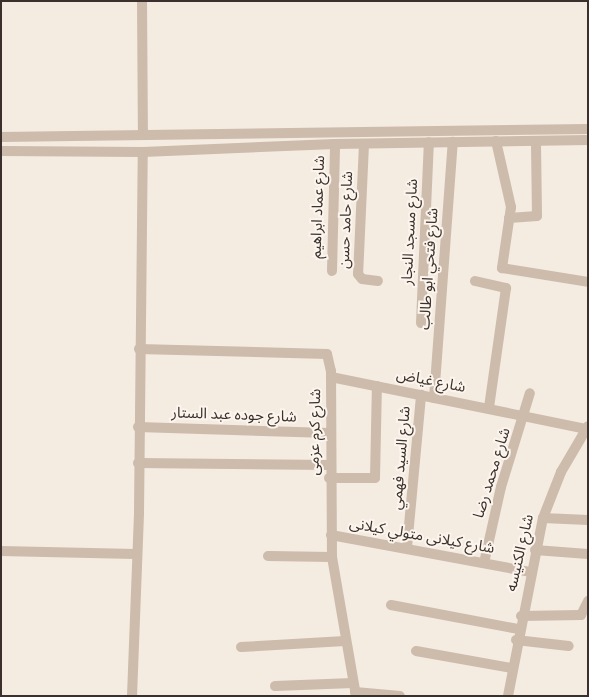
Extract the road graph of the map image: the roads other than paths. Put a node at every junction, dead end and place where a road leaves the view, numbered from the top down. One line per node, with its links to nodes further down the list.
1 (142, 1): 4 (street)
2 (588, 129): 3 (street)
3 (163, 134): 4 (street); 13 (street)
4 (143, 135): 5 (street)
5 (1, 137)
6 (588, 140): 8 (street)
7 (496, 141): 8 (street); 10 (street); 16 (street)
8 (536, 141): 16 (street)
9 (429, 142): 10 (street); 12 (street); 21 (street, شارع مسجد النجار)
10 (453, 142): 27 (street, شارع فتحي ابو طالب)
11 (335, 144): 12 (street); 13 (street); 17 (street, شارع عماد ابراهيم)
12 (364, 144): 18 (street, شارع حامد حسن)
13 (162, 150): 15 (street)
14 (1, 151): 15 (street)
15 (143, 152): 22 (street)
16 (509, 218): 20 (street)
17 (332, 271)
18 (378, 281)
19 (475, 281): 28 (street)
20 (588, 282)
21 (421, 323)
22 (139, 349): 23 (street, شارع كرم عزمى); 30 (street)
23 (331, 376): 24 (street, شارع غياض); 32 (street, شارع كرم عزمى)
24 (377, 386): 26 (street, شارع غياض); 36 (street)
25 (530, 392): 29 (street)
26 (421, 395): 27 (street, شارع غياض); 40 (street, شارع السيد فهمي)
27 (434, 398): 28 (street, شارع غياض)
28 (489, 408): 29 (street, شارع غياض)
29 (525, 416): 31 (street, شارع غياض); 47 (street, شارع محمد رضا)
30 (138, 427): 32 (street, شارع جوده عبد الستار); 34 (street)
31 (587, 427): 33 (street, شارع الكنيسه)
32 (329, 433): 35 (street, شارع كرم عزمى)
33 (583, 443): 37 (street, شارع الكنيسه)
34 (138, 463): 35 (street); 43 (street)
35 (329, 465): 36 (street, شارع كرم عزمى)
36 (329, 478): 39 (street, شارع كرم عزمى)
37 (543, 518): 38 (street); 41 (street, شارع الكنيسه)
38 (588, 520)
39 (331, 535): 40 (street, شارع كيلانى متولي كيلانى); 46 (street, شارع كرم عزمى)
40 (407, 547): 47 (street, شارع كيلانى متولي كيلانى)
41 (535, 550): 44 (street); 48 (street, شارع الكنيسه)
42 (1, 551): 43 (street)
43 (135, 554): 61 (street)
44 (588, 554)
45 (268, 556): 46 (street)
46 (332, 558): 54 (street, شارع كرم عزمى)
47 (484, 563): 48 (street, شارع كيلانى متولي كيلانى)
48 (530, 572): 51 (street, شارع الكنيسه)
49 (588, 601): 51 (street)
50 (391, 605): 52 (street)
51 (521, 616): 52 (street, شارع الكنيسه)
52 (518, 629): 53 (street, شارع الكنيسه)
53 (516, 640): 55 (street); 58 (street, شارع الكنيسه)
54 (345, 641): 56 (street); 60 (street, شارع كرم عزمى)
55 (569, 646)
56 (240, 647)
57 (416, 651): 58 (street)
58 (511, 668): 63 (street, شارع الكنيسه)
59 (275, 686): 60 (street)
60 (355, 690): 62 (street)
61 (132, 696)
62 (400, 696)
63 (508, 696)

